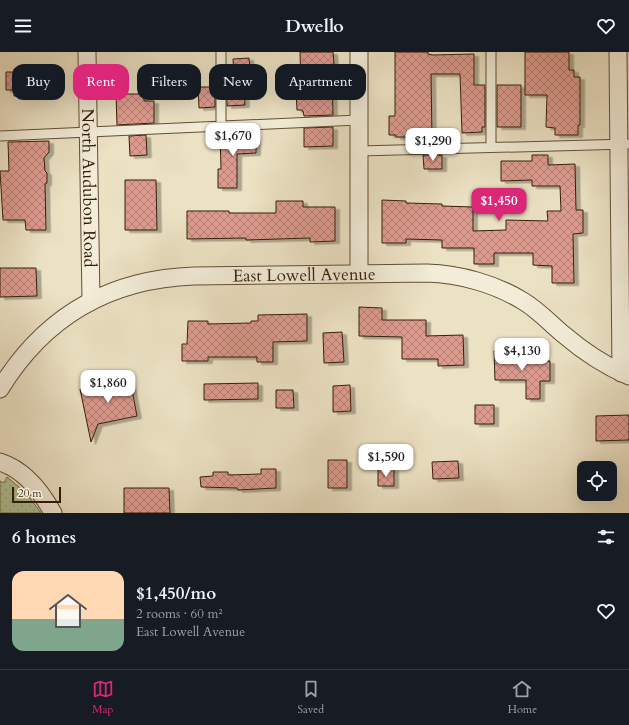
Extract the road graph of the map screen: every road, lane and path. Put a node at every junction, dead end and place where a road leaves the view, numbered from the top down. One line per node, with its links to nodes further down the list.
1 (87, 52): 8 (street, North Audubon Road)
2 (221, 52): 7 (lane)
3 (359, 52): 6 (street)
4 (491, 52): 11 (lane)
5 (618, 52): 10 (street)
6 (359, 120): 7 (lane); 12 (street)
7 (220, 126): 8 (lane)
8 (88, 132): 9 (lane); 14 (street, North Audubon Road)
9 (0, 136)
10 (624, 144): 11 (lane); 15 (street)
11 (491, 147): 12 (lane)
12 (359, 151): 13 (street)
13 (359, 273): 14 (street, East Lowell Avenue); 15 (street, East Lowell Avenue)
14 (91, 301): 16 (street, East Lowell Avenue)
15 (625, 374)
16 (0, 389)
17 (0, 462): 18 (street)
18 (53, 513)

